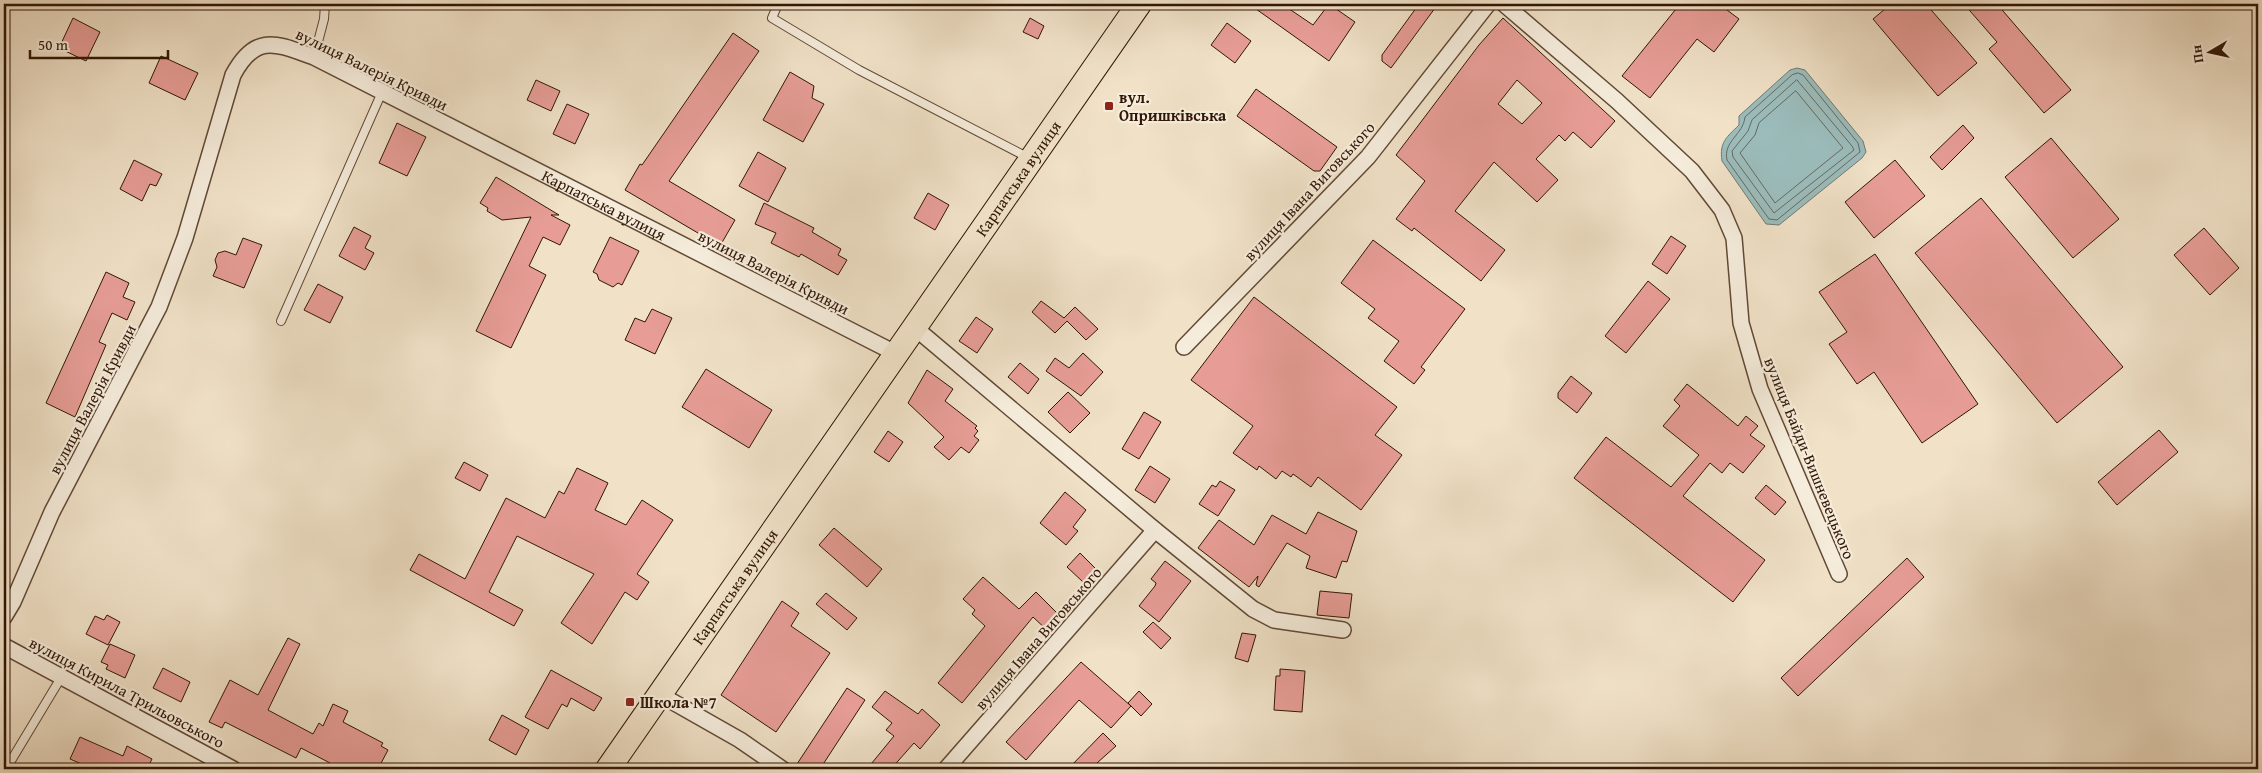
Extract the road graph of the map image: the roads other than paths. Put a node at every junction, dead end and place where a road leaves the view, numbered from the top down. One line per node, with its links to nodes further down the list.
1 (325, 4): 6 (lane)
2 (778, 4): 8 (lane)
3 (1139, 4): 8 (main road, Карпатська вулиця)
4 (1488, 4): 11 (street, вулиця Івана Виговського)
5 (1504, 4): 14 (street, вулиця Байди-Вишневецького)
6 (314, 57): 7 (street); 15 (street, вулиця Валерія Кривди)
7 (382, 92): 9 (lane); 12 (street, вулиця Валерія Кривди)
8 (1031, 159): 10 (main road, Карпатська вулиця)
9 (281, 321)
10 (914, 327): 12 (main road, Карпатська вулиця); 13 (street)
11 (1184, 347)
12 (895, 353): 19 (main road, Карпатська вулиця)
13 (1155, 530): 16 (street); 24 (street, вулиця Івана Виговського)
14 (1839, 574)
15 (4, 617)
16 (1343, 630)
17 (4, 646): 18 (street, вулиця Кирила Трильовського)
18 (62, 676): 20 (lane); 21 (street, вулиця Кирила Трильовського)
19 (659, 694): 22 (main road, Карпатська вулиця); 23 (street)
20 (6, 769)
21 (232, 769)
22 (608, 769)
23 (782, 769)
24 (946, 769)

